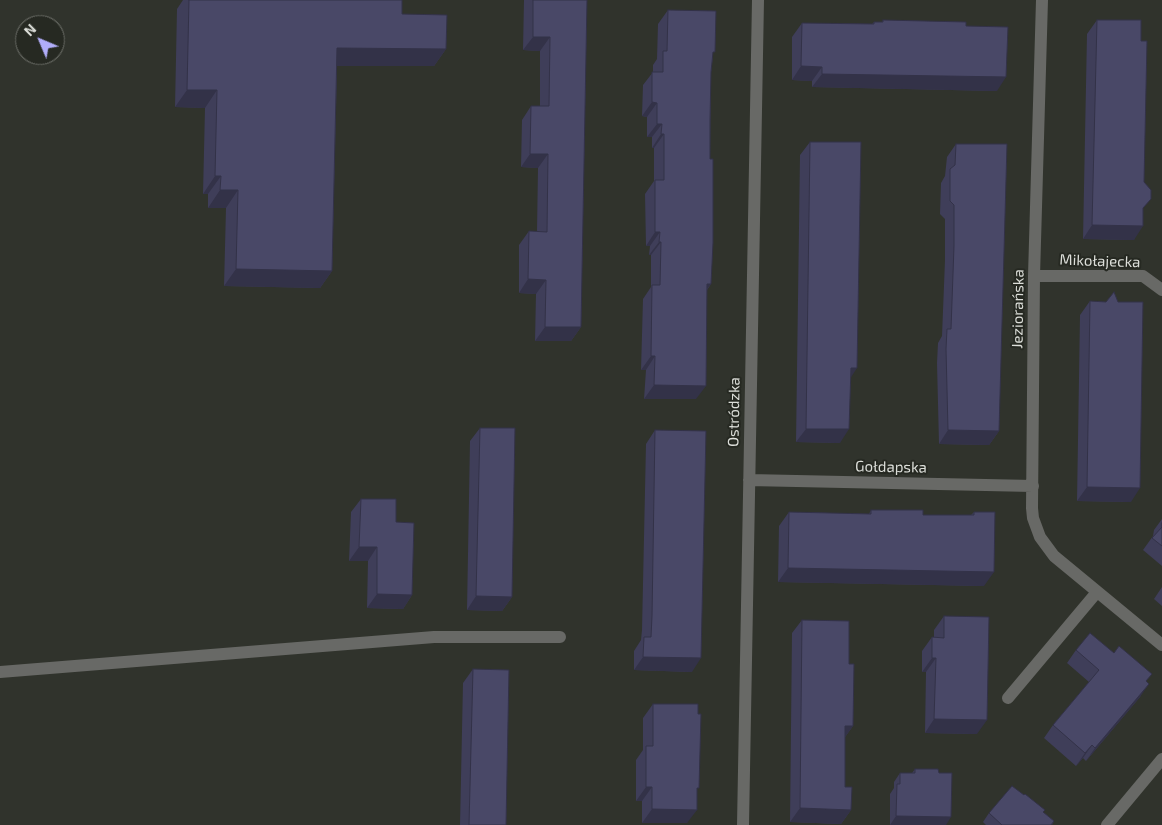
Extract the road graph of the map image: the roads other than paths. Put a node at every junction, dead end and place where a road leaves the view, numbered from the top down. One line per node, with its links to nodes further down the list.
1 (758, 0): 5 (street, Ostródzka)
2 (1042, 0): 3 (street, Jeziorańska)
3 (1034, 276): 4 (street, Mikołajecka); 6 (street, Jeziorańska)
4 (1162, 290)
5 (749, 480): 6 (street, Gołdapska); 13 (street, Ostródzka)
6 (1033, 486): 7 (street, Jeziorańska)
7 (1097, 592): 9 (street, Jeziorańska); 11 (street)
8 (560, 637): 10 (street)
9 (1162, 645)
10 (0, 672)
11 (1008, 698)
12 (1162, 759): 14 (street)
13 (743, 825)
14 (1107, 825)

